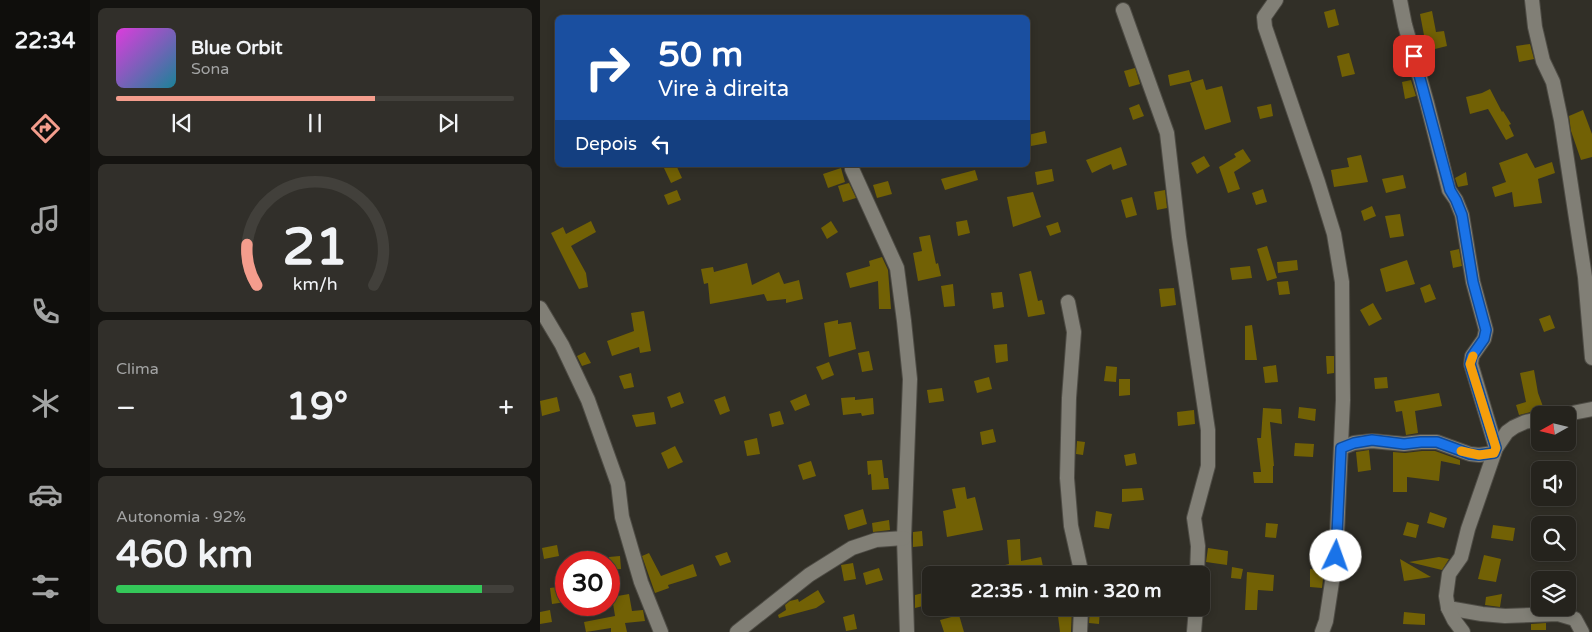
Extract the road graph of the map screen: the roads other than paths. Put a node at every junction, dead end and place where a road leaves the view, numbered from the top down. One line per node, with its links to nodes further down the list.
1 (1276, 0): 12 (street)
2 (1400, 0): 13 (street)
3 (1532, 0): 8 (street)
4 (1123, 10): 16 (street)
5 (852, 169): 14 (street)
6 (1068, 302): 15 (street)
7 (540, 308): 20 (street)
8 (1592, 358)
9 (1592, 409): 10 (street)
10 (1576, 412)
11 (1531, 421): 13 (street)
12 (1341, 448): 13 (street); 25 (street)
13 (1495, 451): 17 (street)
14 (904, 538): 21 (street); 22 (street)
15 (1080, 566)
16 (1197, 566)
17 (1448, 608): 26 (street); 27 (street)
18 (1081, 616): 23 (street)
19 (1195, 616): 24 (street)
20 (661, 632)
21 (737, 632)
22 (907, 632)
23 (1080, 632)
24 (1194, 632)
25 (1322, 632)
26 (1463, 632)
27 (1582, 632)

